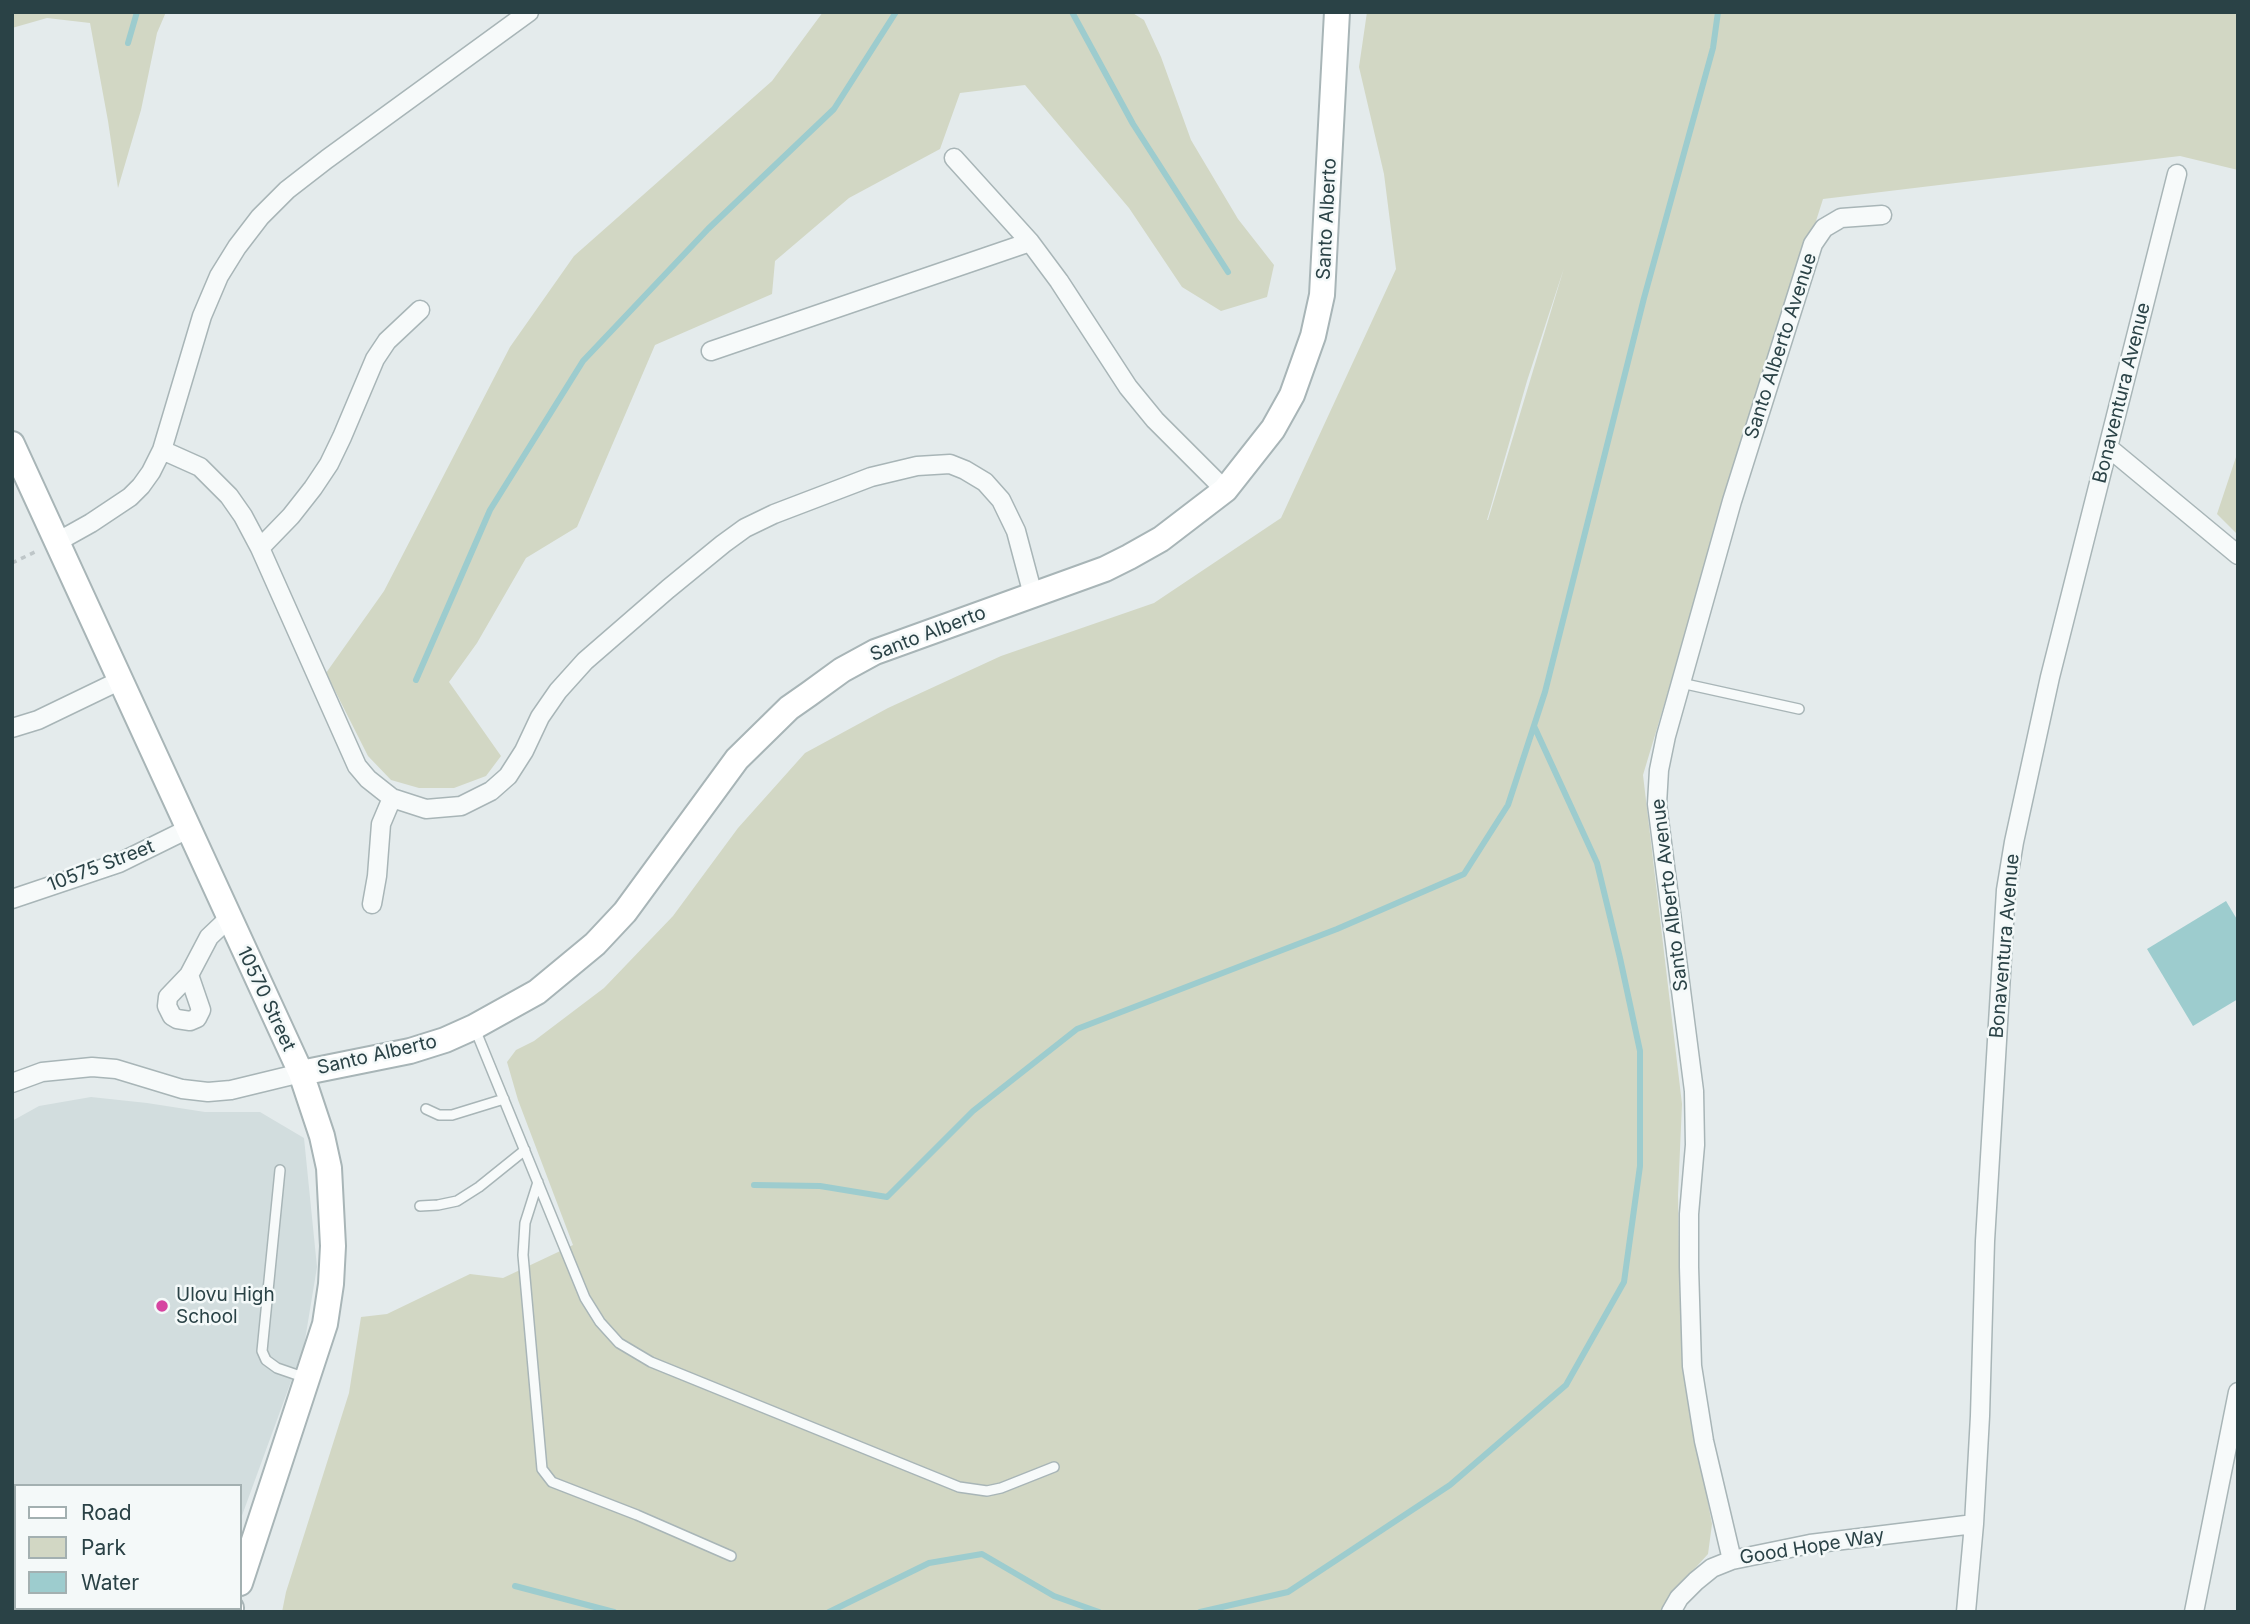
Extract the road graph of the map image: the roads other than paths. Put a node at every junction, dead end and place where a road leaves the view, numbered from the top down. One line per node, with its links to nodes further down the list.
1 (529, 12): 11 (street)
2 (1337, 12): 12 (street, Santo Alberto)
3 (954, 158): 6 (street)
4 (2177, 174): 10 (street, Bonaventura Avenue)
5 (1882, 215): 18 (street, Santo Alberto Avenue)
6 (1030, 242): 8 (street); 12 (street)
7 (420, 310): 14 (street)
8 (710, 351)
9 (12, 444): 13 (street, 10570 Street)
10 (2109, 448): 15 (street); 39 (street, Bonaventura Avenue)
11 (162, 450): 13 (street); 14 (street)
12 (1225, 489): 16 (street, Santo Alberto)
13 (57, 542): 17 (street, 10570 Street)
14 (260, 548): 21 (street)
15 (2238, 555)
16 (1033, 595): 21 (street); 27 (street, Santo Alberto)
17 (121, 680): 20 (street); 22 (street, 10570 Street)
18 (1681, 683): 19 (lane); 41 (street, Santo Alberto Avenue)
19 (1799, 709)
20 (12, 727)
21 (392, 798): 24 (street)
22 (188, 829): 23 (street, 10575 Street); 25 (street, 10570 Street)
23 (12, 899)
24 (372, 904)
25 (229, 918): 26 (street); 28 (street, 10570 Street)
26 (189, 975)
27 (474, 1027): 28 (street, Santo Alberto); 30 (lane)
28 (301, 1073): 29 (street, Santo Alberto); 36 (street, 10570 Street)
29 (12, 1083)
30 (504, 1099): 31 (lane); 32 (lane)
31 (426, 1109)
32 (525, 1150): 34 (lane); 35 (lane)
33 (280, 1170): 36 (lane)
34 (538, 1182): 38 (lane); 40 (lane)
35 (420, 1206)
36 (308, 1379): 42 (street, 10570 Street)
37 (2238, 1392): 45 (street)
38 (1054, 1467)
39 (1974, 1524): 41 (street, Good Hope Way); 44 (street, Bonaventura Avenue)
40 (731, 1556)
41 (1731, 1560): 43 (street, Good Hope Way)
42 (242, 1577)
43 (1671, 1612)
44 (1966, 1612)
45 (2194, 1612)

